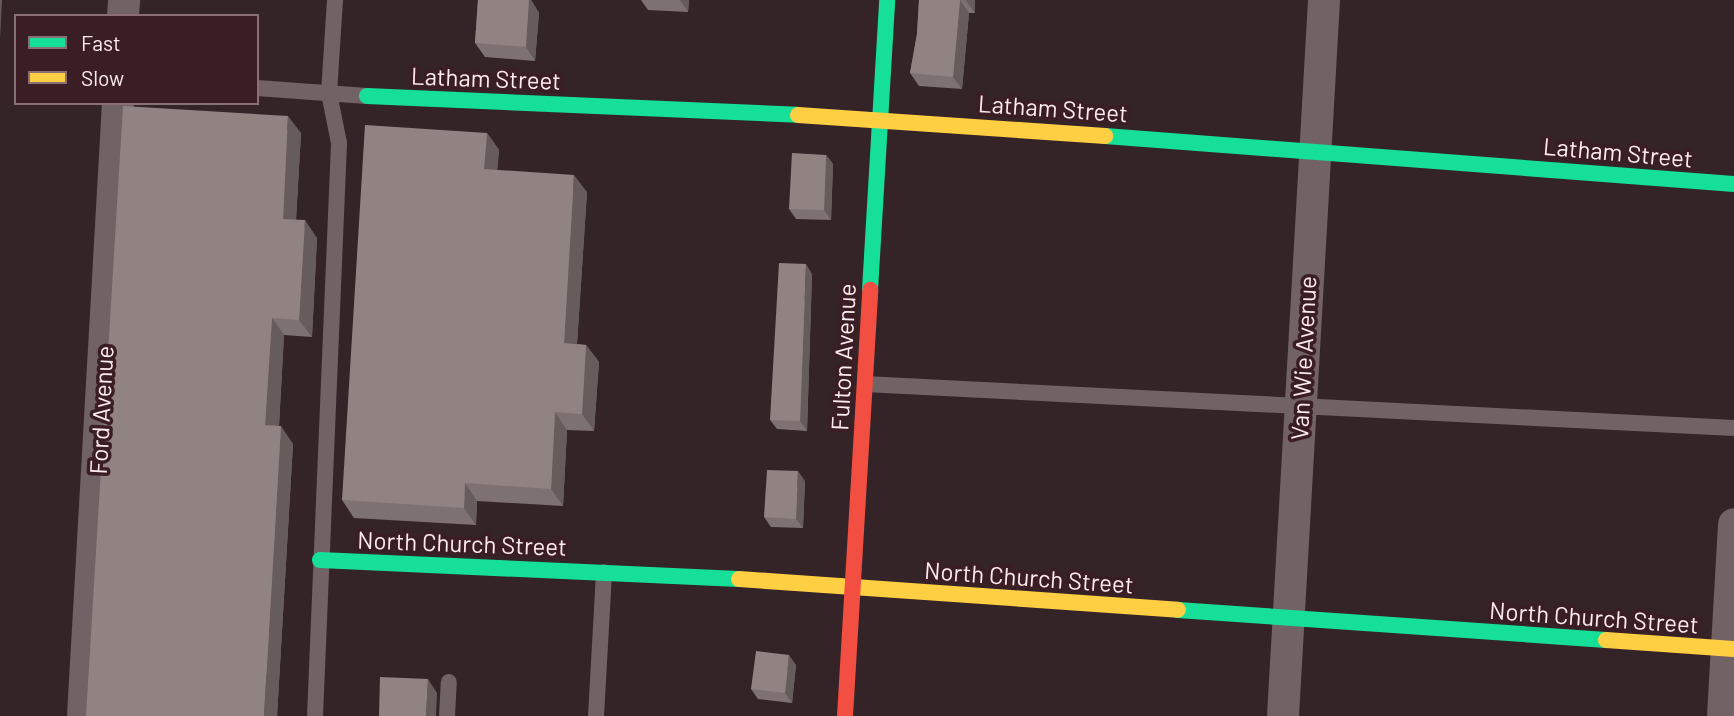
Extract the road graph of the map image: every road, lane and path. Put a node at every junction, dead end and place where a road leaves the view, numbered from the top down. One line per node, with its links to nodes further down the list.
1 (335, 0): 5 (lane)
2 (887, 0): 8 (street, Fulton Avenue)
3 (1324, 0): 9 (street, Van Wie Avenue)
4 (259, 88): 5 (lane)
5 (329, 93): 6 (lane); 15 (lane)
6 (367, 96): 8 (street, Latham Street)
7 (118, 105): 21 (street, Ford Avenue)
8 (880, 119): 9 (street, Latham Street); 11 (street, Fulton Avenue)
9 (1315, 149): 10 (street, Latham Street); 12 (street, Van Wie Avenue)
10 (1734, 184)
11 (865, 384): 12 (lane); 17 (street, Fulton Avenue)
12 (1300, 406): 13 (lane); 18 (street, Van Wie Avenue)
13 (1734, 428)
14 (1734, 524): 19 (street)
15 (320, 560): 16 (street, North Church Street); 22 (lane)
16 (604, 572): 17 (street, North Church Street); 24 (lane)
17 (853, 588): 18 (street, North Church Street); 25 (street, Fulton Avenue)
18 (1288, 618): 19 (street, North Church Street); 26 (street, Van Wie Avenue)
19 (1731, 649): 27 (street)
20 (449, 682): 23 (lane)
21 (83, 716)
22 (315, 716)
23 (447, 716)
24 (596, 716)
25 (845, 716)
26 (1283, 716)
27 (1723, 716)

